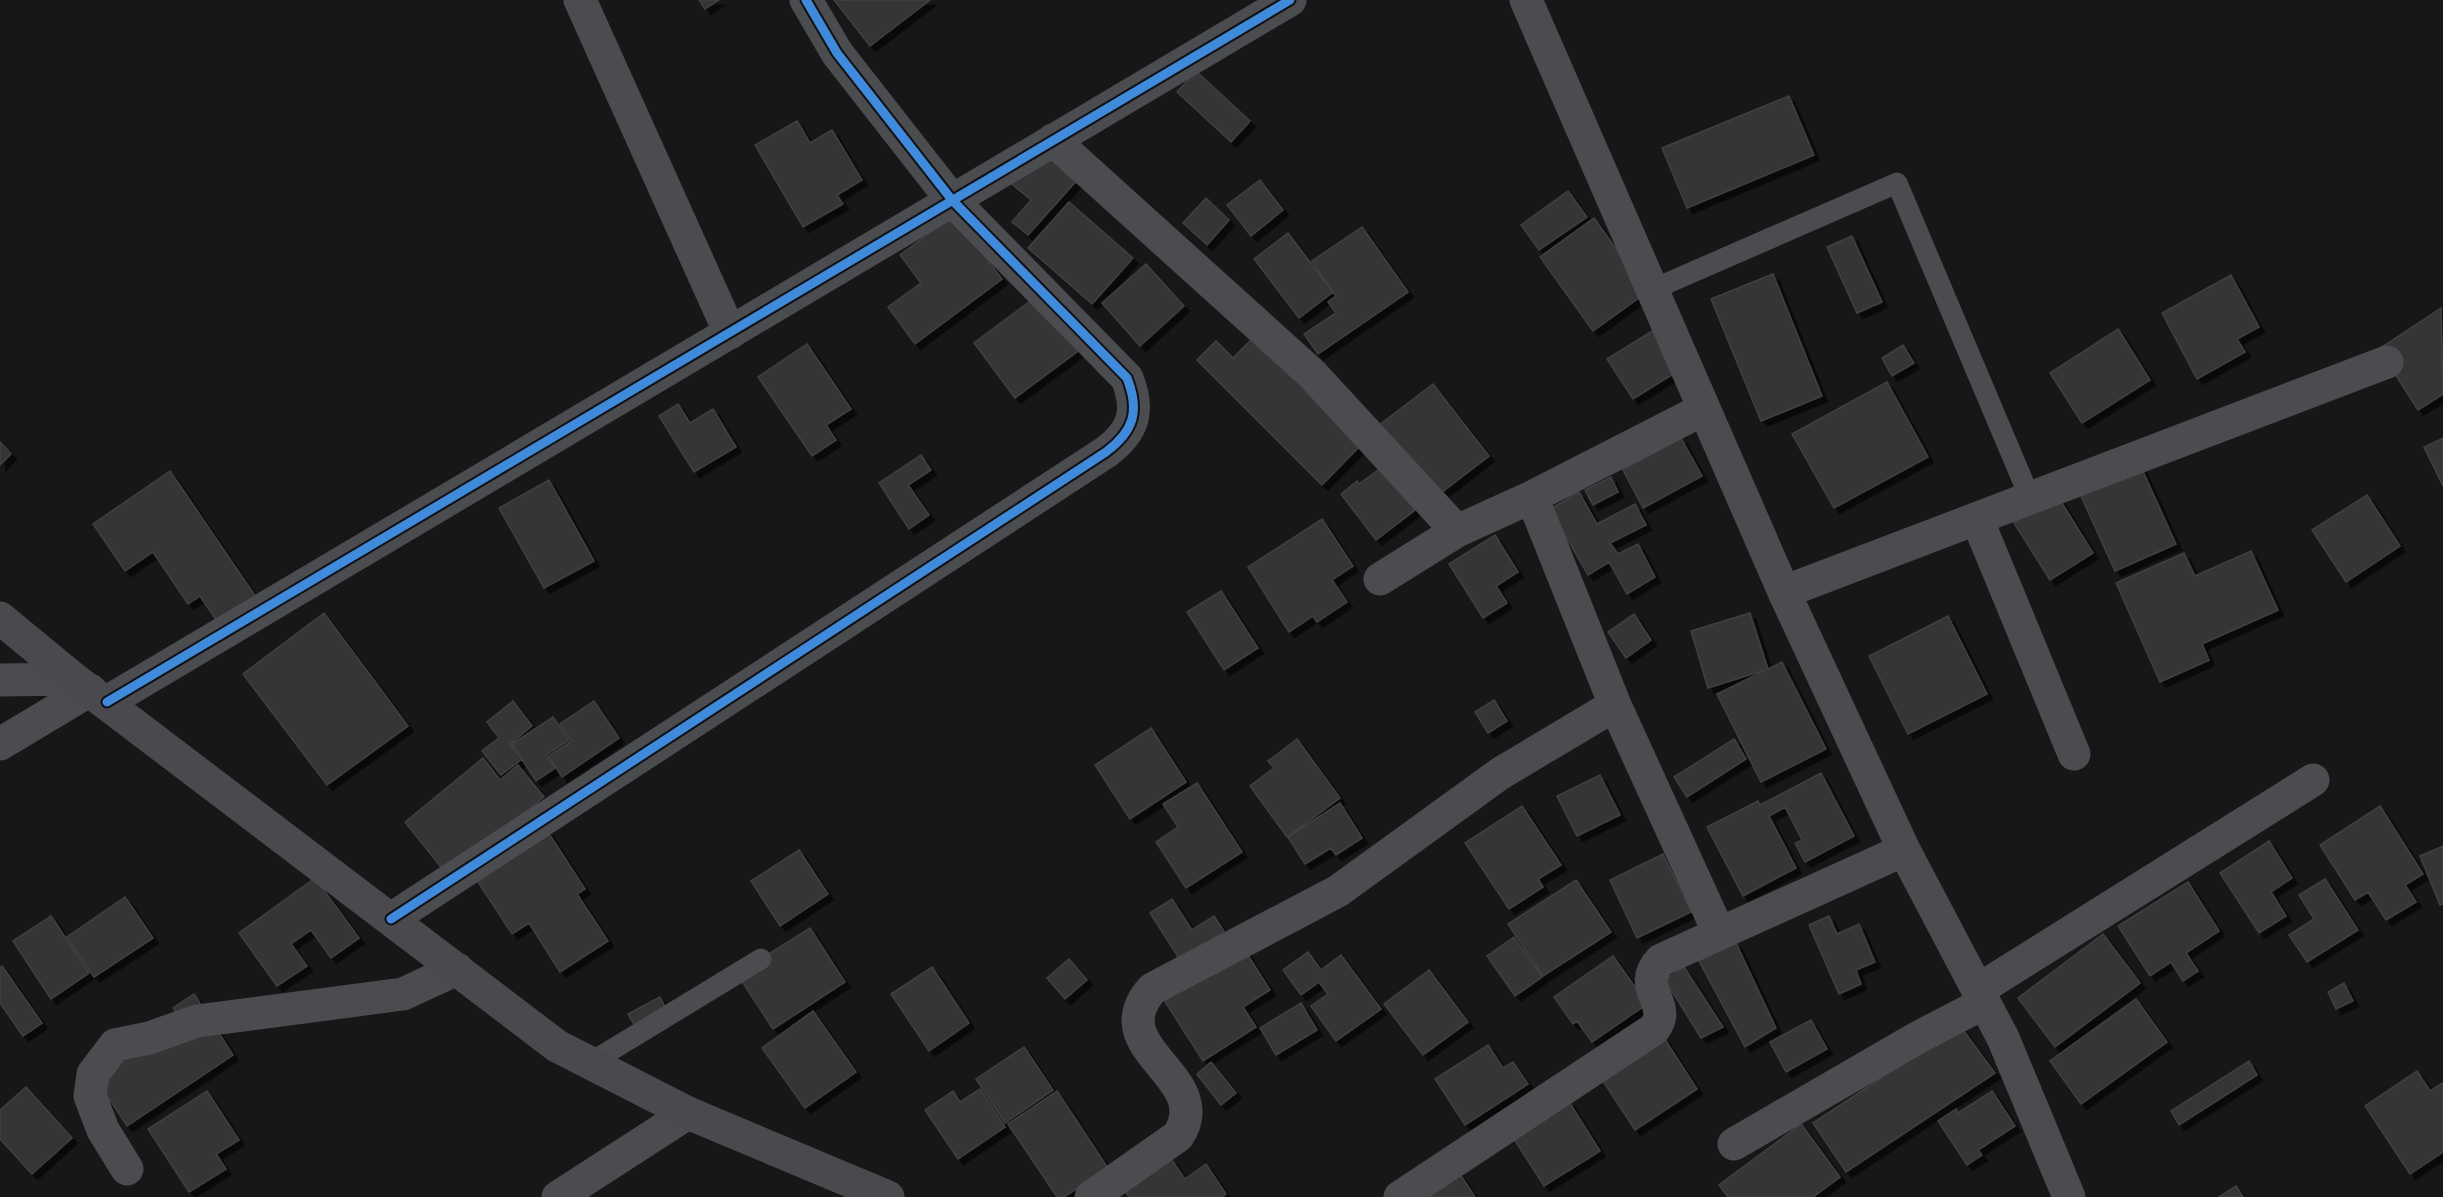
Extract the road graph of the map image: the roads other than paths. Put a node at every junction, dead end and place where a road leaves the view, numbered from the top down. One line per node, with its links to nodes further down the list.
1 (580, 0): 8 (street)
2 (806, 0): 6 (street)
3 (1290, 0): 5 (street)
4 (1526, 0): 7 (street)
5 (1053, 140): 6 (street); 14 (street)
6 (952, 200): 8 (street); 25 (street)
7 (1650, 291): 10 (street); 12 (lane)
8 (730, 333): 19 (street)
9 (2387, 362): 12 (street)
10 (1704, 409): 11 (street); 16 (street)
11 (1533, 497): 14 (street); 20 (street)
12 (2030, 498): 13 (street)
13 (1977, 519): 16 (street); 22 (street)
14 (1458, 531): 15 (street)
15 (1380, 579)
16 (1784, 592): 24 (street)
17 (0, 618): 19 (main road)
18 (0, 680): 19 (street)
19 (90, 690): 21 (street); 25 (main road)
20 (1615, 705): 26 (street); 36 (street)
21 (0, 744)
22 (2074, 754)
23 (2313, 780): 29 (street)
24 (1904, 850): 26 (street); 29 (street)
25 (391, 919): 28 (main road)
26 (1719, 933): 37 (street)
27 (761, 959): 30 (lane)
28 (457, 969): 30 (main road); 33 (street)
29 (1981, 997): 32 (street); 38 (street)
30 (590, 1063): 31 (main road)
31 (688, 1113): 34 (street); 35 (main road)
32 (1734, 1144)
33 (127, 1169)
34 (558, 1197)
35 (888, 1197)
36 (1091, 1197)
37 (1400, 1197)
38 (2068, 1197)

